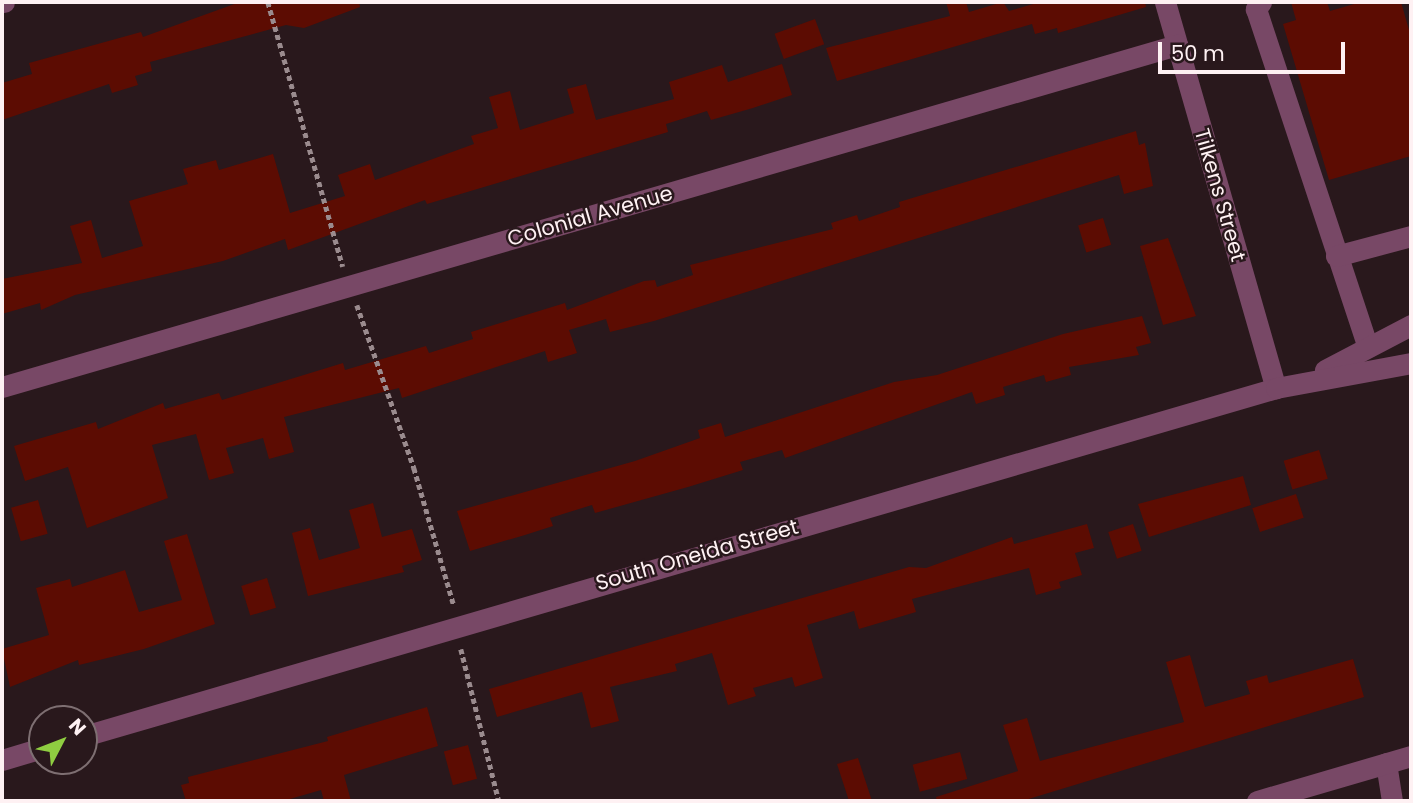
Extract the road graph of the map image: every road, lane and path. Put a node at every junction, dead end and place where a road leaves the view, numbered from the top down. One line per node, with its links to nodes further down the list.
1 (268, 2): 7 (path)
2 (1165, 2): 4 (street, Tilkens Street)
3 (1261, 2): 6 (street)
4 (1177, 45): 7 (street, Colonial Avenue); 13 (street, Tilkens Street)
5 (1411, 236): 6 (street)
6 (1336, 256): 9 (street)
7 (348, 286): 12 (street, Colonial Avenue); 14 (path)
8 (1411, 325): 9 (street, South Oneida Street)
9 (1368, 347): 11 (street, South Oneida Street)
10 (1411, 363): 11 (street, South Oneida Street)
11 (1310, 378): 13 (street, South Oneida Street)
12 (2, 387)
13 (1276, 388): 14 (street, South Oneida Street)
14 (455, 625): 15 (street, South Oneida Street); 20 (path)
15 (98, 732)
16 (28, 752): 18 (street)
17 (1411, 756): 19 (street)
18 (2, 760)
19 (1386, 764): 21 (street); 22 (street)
20 (499, 801)
21 (1257, 801)
22 (1392, 801)

